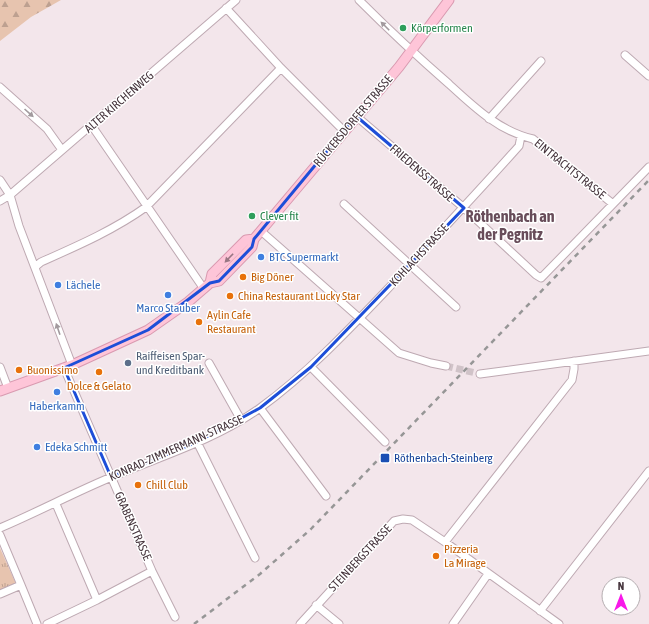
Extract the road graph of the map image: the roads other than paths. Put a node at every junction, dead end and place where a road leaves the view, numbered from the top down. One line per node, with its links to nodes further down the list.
1 (236, 0): 4 (street, ALTER KIRCHENWEG)
2 (359, 0): 5 (street, EINTRACHTSTRASSE, one-way to 2)
3 (449, 0): 5 (main road, RÜCKERSDORFER STRASSE)
4 (226, 8): 8 (street); 13 (street, ALTER KIRCHENWEG)
5 (411, 51): 11 (main road, RÜCKERSDORFER STRASSE); 12 (street, EINTRACHTSTRASSE)
6 (625, 54): 9 (street)
7 (541, 61): 12 (street)
8 (282, 68): 14 (street); 23 (street)
9 (649, 76)
10 (0, 87): 16 (street, one-way to 16)
11 (356, 116): 14 (main road, RÜCKERSDORFER STRASSE); 24 (street, FRIEDENSSTRASSE)
12 (489, 119): 15 (street, EINTRACHTSTRASSE)
13 (92, 126): 16 (street, ALTER KIRCHENWEG); 23 (street)
14 (344, 131): 25 (main road, RÜCKERSDORFER STRASSE)
15 (521, 136): 22 (street, EINTRACHTSTRASSE); 24 (street, KOHLACHSTRASSE)
16 (62, 150): 19 (street, ALTER KIRCHENWEG)
17 (649, 167): 22 (street)
18 (0, 180): 19 (street, GRABENSTRASSE)
19 (10, 195): 20 (street, ALTER KIRCHENWEG); 27 (street, GRABENSTRASSE)
20 (0, 201)
21 (344, 204): 26 (street)
22 (613, 204): 24 (street, FRIEDENSSTRASSE)
23 (146, 207): 27 (street); 28 (street)
24 (464, 208): 26 (street, KOHLACHSTRASSE)
25 (261, 231): 28 (main road, RÜCKERSDORFER STRASSE); 30 (street)
26 (411, 264): 29 (street); 30 (street, KOHLACHSTRASSE)
27 (35, 267): 35 (street, GRABENSTRASSE, one-way to 27)
28 (207, 286): 35 (main road, RÜCKERSDORFER STRASSE)
29 (456, 307)
30 (360, 318): 34 (street); 37 (street, KONRAD-ZIMMERMANN-STRASSE)
31 (648, 350): 32 (street)
32 (574, 361): 38 (street); 50 (street)
33 (209, 363): 41 (street)
34 (446, 366)
35 (68, 367): 39 (main road, RÜCKERSDORFER STRASSE); 45 (street, GRABENSTRASSE)
36 (0, 368): 39 (street)
37 (311, 368): 40 (street, KONRAD-ZIMMERMANN-STRASSE); 43 (street)
38 (480, 374)
39 (4, 390)
40 (260, 408): 41 (street, KONRAD-ZIMMERMANN-STRASSE); 46 (street)
41 (241, 420): 42 (street, KONRAD-ZIMMERMANN-STRASSE)
42 (197, 442): 45 (street, KONRAD-ZIMMERMANN-STRASSE); 51 (street)
43 (385, 442)
44 (649, 471): 58 (street)
45 (112, 477): 47 (street, KONRAD-ZIMMERMANN-STRASSE); 52 (street, GRABENSTRASSE)
46 (326, 496)
47 (56, 504): 48 (street, KONRAD-ZIMMERMANN-STRASSE); 56 (street)
48 (0, 528)
49 (0, 535): 54 (street)
50 (445, 542): 53 (street, STEINBERGSTRASSE); 57 (street, STEINBERGSTRASSE)
51 (255, 558)
52 (152, 571): 56 (street); 59 (street, GRABENSTRASSE)
53 (488, 574): 58 (street, STEINBERGSTRASSE); 64 (street)
54 (21, 585): 55 (street); 60 (street)
55 (0, 594)
56 (97, 600): 61 (street)
57 (316, 605): 62 (street, STEINBERGSTRASSE); 63 (street)
58 (540, 611): 65 (street, STEINBERGSTRASSE)
59 (175, 617)
60 (37, 624)
61 (47, 624)
62 (300, 624)
63 (339, 624)
64 (453, 624)
65 (559, 624)

